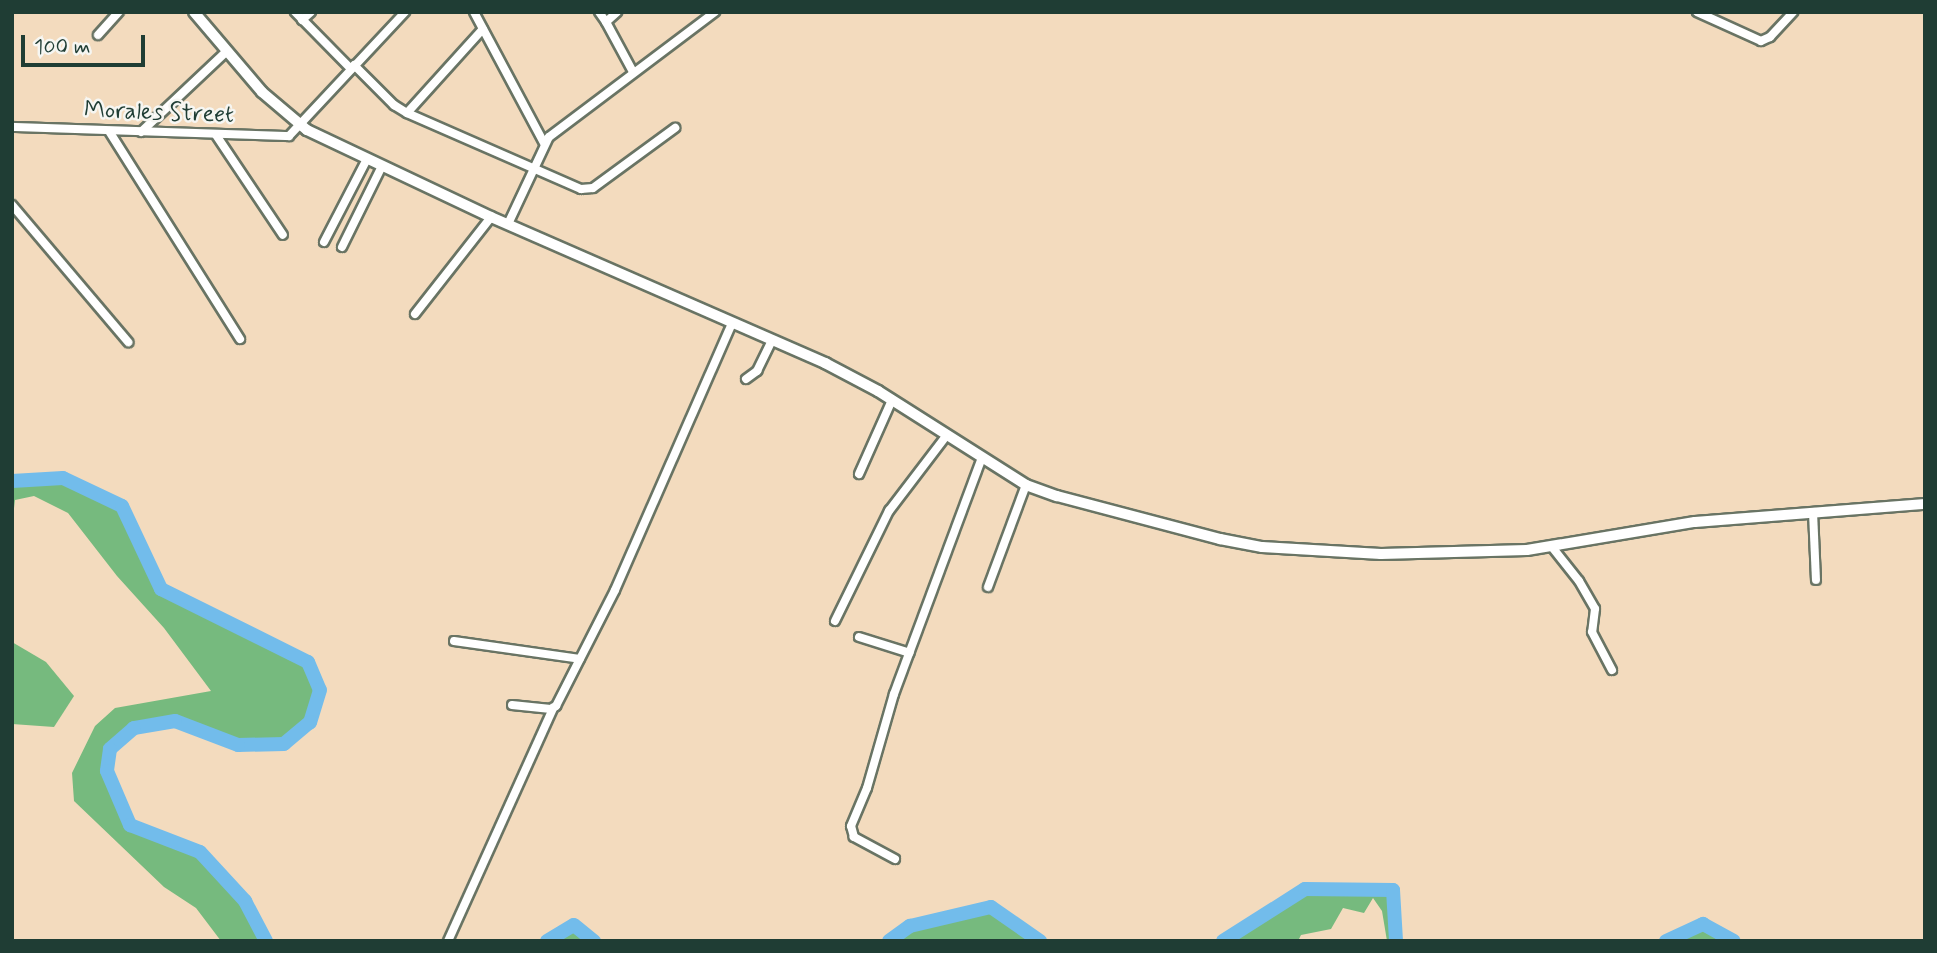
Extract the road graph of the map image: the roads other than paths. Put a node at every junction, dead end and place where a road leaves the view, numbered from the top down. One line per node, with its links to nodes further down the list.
1 (118, 12): 15 (street)
2 (194, 12): 16 (street)
3 (295, 12): 12 (street)
4 (311, 12): 12 (street)
5 (405, 12): 17 (street)
6 (474, 12): 14 (street)
7 (599, 12): 13 (street)
8 (617, 12): 13 (street)
9 (715, 12): 18 (street)
10 (1697, 12): 11 (street)
11 (1793, 12)
12 (302, 20): 17 (street)
13 (606, 22): 18 (street)
14 (483, 29): 19 (street); 26 (street)
15 (98, 35)
16 (226, 52): 20 (street); 24 (street)
17 (353, 67): 19 (street); 20 (street)
18 (633, 72): 26 (street)
19 (407, 113): 29 (street)
20 (300, 126): 25 (street, Morales Street); 27 (street)
21 (12, 127): 23 (street, Morales Street)
22 (675, 128): 29 (street)
23 (108, 131): 24 (street, Morales Street); 38 (street)
24 (141, 132): 25 (street, Morales Street)
25 (216, 135): 33 (street)
26 (544, 143): 29 (street)
27 (367, 159): 28 (street); 34 (street)
28 (382, 166): 31 (street); 35 (street)
29 (533, 168): 32 (street)
30 (12, 205): 40 (street)
31 (491, 217): 32 (street); 36 (street)
32 (508, 224): 37 (street)
33 (283, 235)
34 (324, 242)
35 (342, 247)
36 (415, 314)
37 (732, 323): 39 (street); 56 (street)
38 (240, 339)
39 (772, 340): 41 (street); 42 (street)
40 (128, 342)
41 (746, 379)
42 (892, 400): 43 (street); 45 (street)
43 (947, 435): 44 (street); 52 (street)
44 (982, 458): 46 (street); 55 (street)
45 (859, 474)
46 (1026, 485): 49 (street); 51 (street)
47 (1925, 504): 48 (street)
48 (1813, 512): 49 (street); 50 (street)
49 (1552, 547): 57 (street)
50 (1815, 580)
51 (988, 587)
52 (835, 621)
53 (859, 637): 55 (street)
54 (454, 642): 56 (street)
55 (910, 653): 60 (street)
56 (580, 659): 59 (street)
57 (1612, 670)
58 (512, 705): 59 (street)
59 (553, 708): 61 (street)
60 (895, 859)
61 (448, 941)

